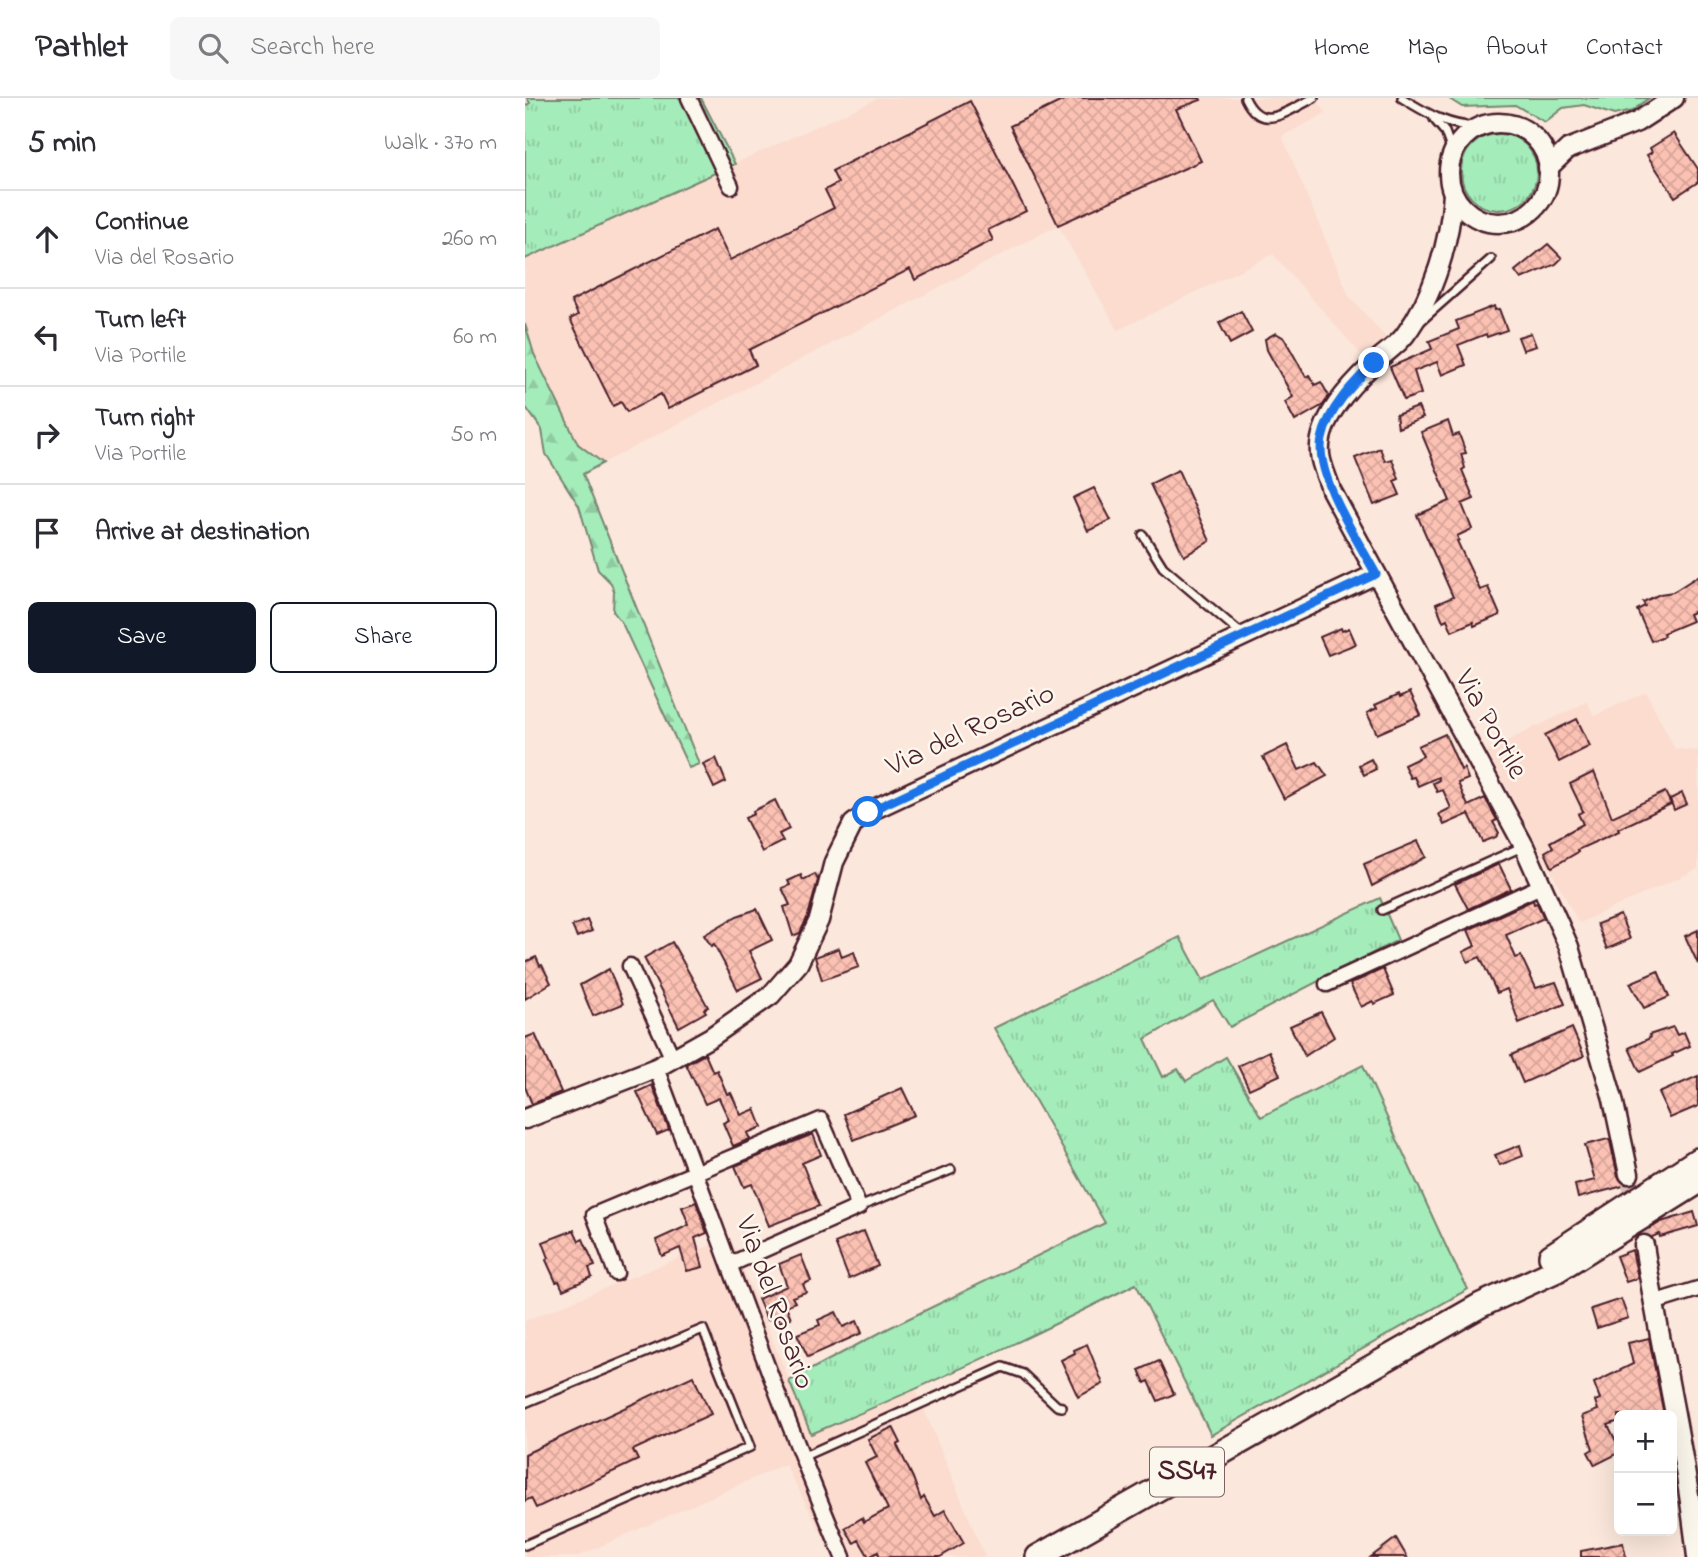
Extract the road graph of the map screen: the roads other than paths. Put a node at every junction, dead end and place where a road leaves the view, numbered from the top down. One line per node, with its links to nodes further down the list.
1 (689, 98): 12 (street)
2 (1245, 98): 3 (lane)
3 (1314, 98)
4 (1402, 98): 6 (lane)
5 (1674, 98): 9 (street)
6 (1431, 116): 7 (lane); 10 (lane)
7 (1478, 127): 8 (street); 10 (street)
8 (1534, 138): 9 (street); 11 (street)
9 (1590, 140): 11 (street)
10 (1453, 155): 13 (street)
11 (1548, 168): 14 (street)
12 (731, 186)
13 (1453, 194): 14 (street); 15 (street, Via Portile)
14 (1482, 220): 15 (street)
15 (1444, 245): 17 (street, Via Portile)
16 (1491, 259): 17 (lane, Via Portile)
17 (1403, 337): 19 (street, Via Portile)
18 (1143, 535): 20 (lane)
19 (1376, 574): 20 (street, Via del Rosario); 21 (street, Via Portile)
20 (1244, 636): 26 (street, Via del Rosario)
21 (1524, 846): 22 (street, Via Portile); 23 (lane)
22 (1543, 885): 25 (street); 32 (street, Via Portile)
23 (1382, 911)
24 (630, 966): 26 (street)
25 (1327, 984)
26 (673, 1059): 27 (street, Via del Rosario)
27 (656, 1068): 28 (street, Via del Rosario); 31 (street, Via del Rosario)
28 (525, 1119)
29 (1698, 1160): 40 (highway, SS47)
30 (951, 1170): 34 (lane)
31 (696, 1173): 34 (street); 36 (street, Via del Rosario); 37 (street)
32 (1629, 1174)
33 (1698, 1182): 40 (highway, SS47)
34 (859, 1208): 36 (street)
35 (1644, 1245): 39 (street)
36 (730, 1264): 43 (street, Via del Rosario)
37 (616, 1273)
38 (1698, 1289): 39 (street)
39 (1653, 1303): 47 (street)
40 (1481, 1305): 46 (highway, SS47)
41 (525, 1403): 44 (lane)
42 (1062, 1407): 43 (lane)
43 (801, 1458): 45 (street, Via del Rosario)
44 (525, 1545)
45 (843, 1557)
46 (1038, 1557)
47 (1697, 1557)

